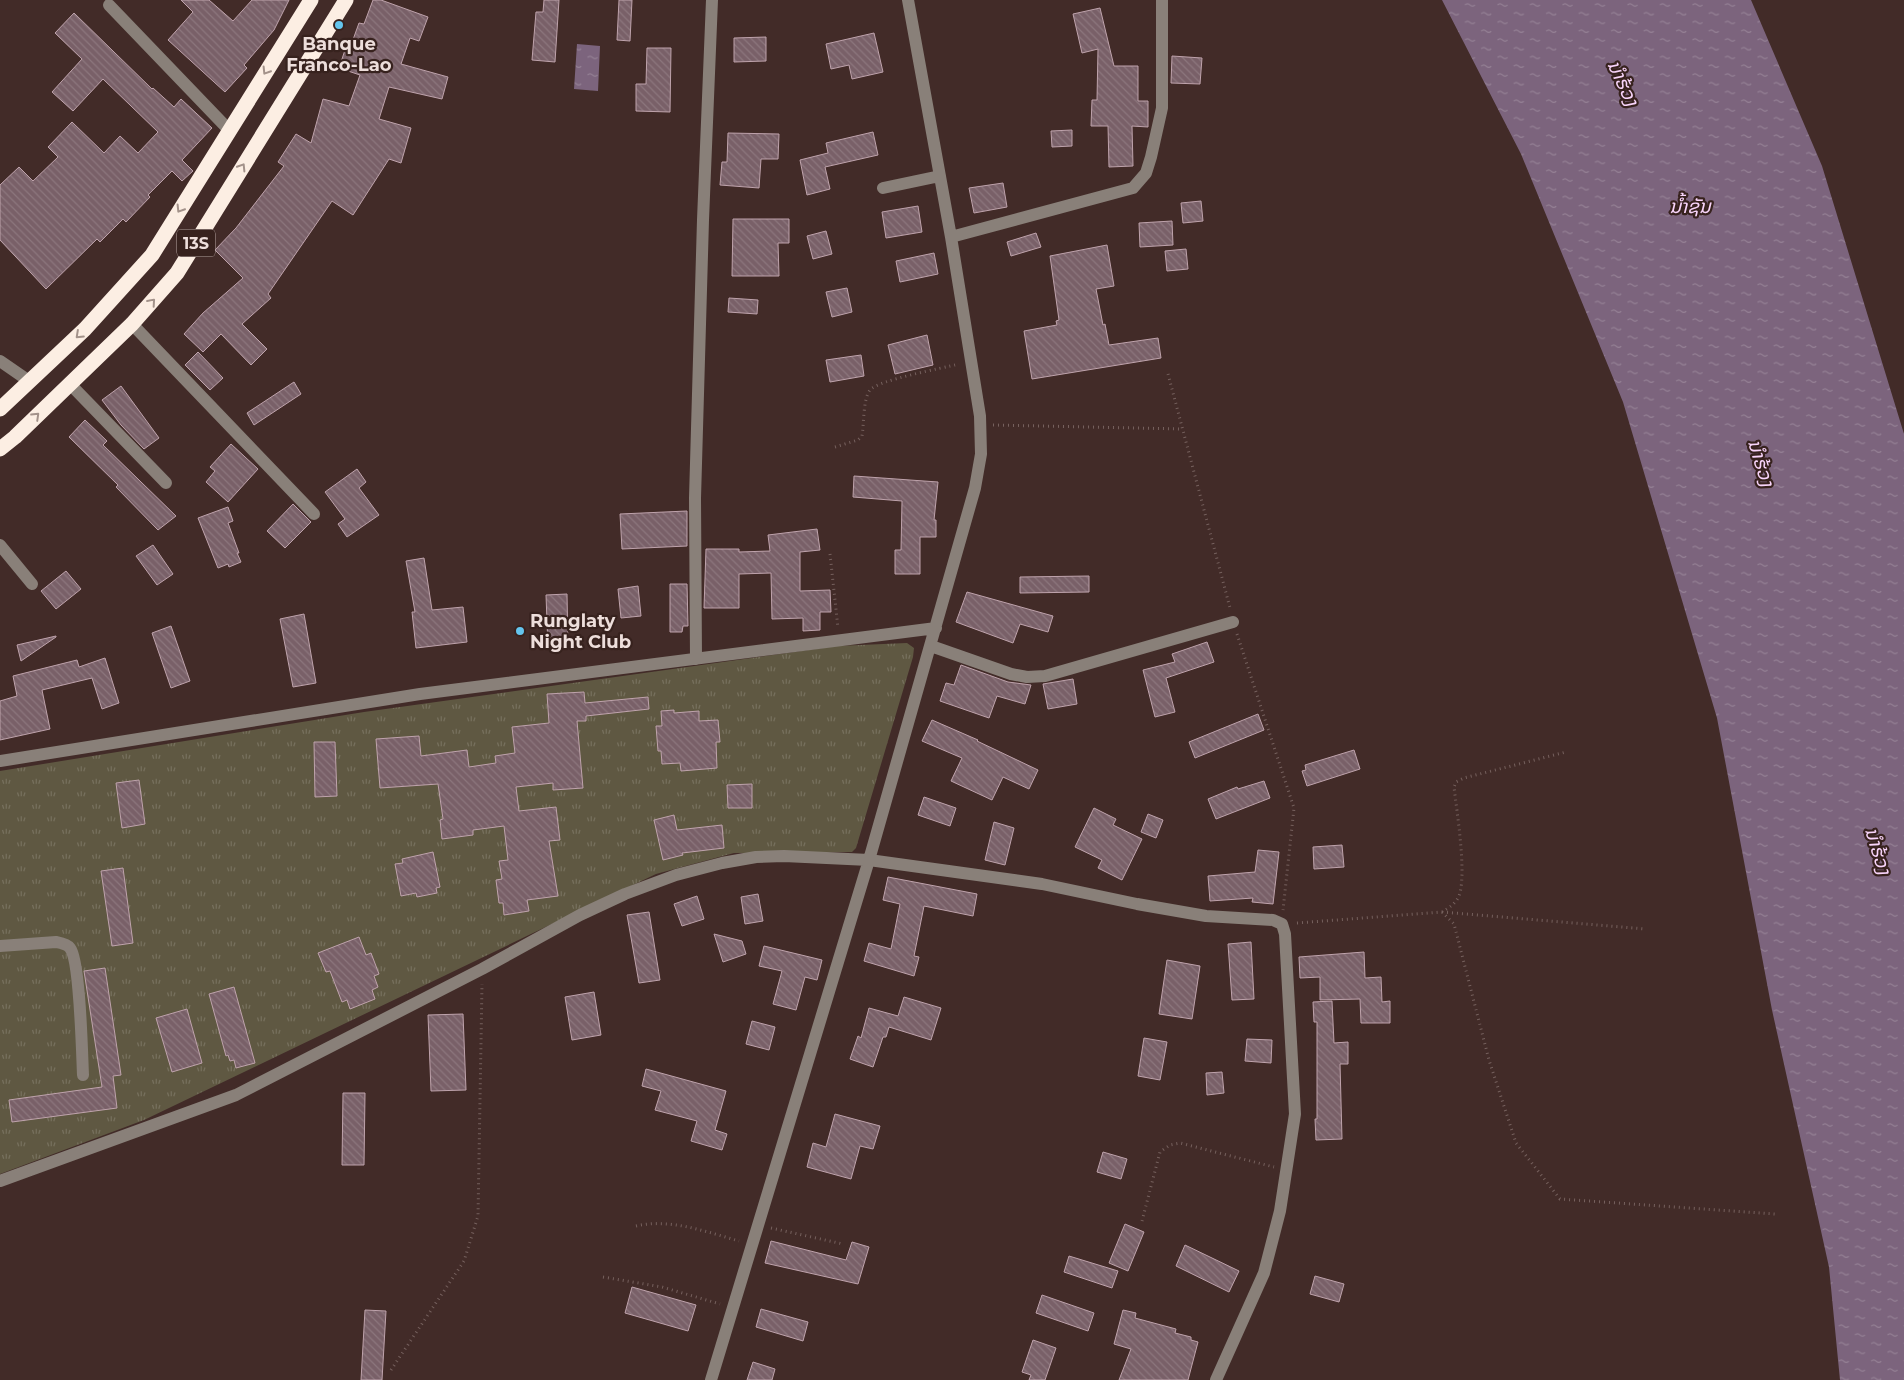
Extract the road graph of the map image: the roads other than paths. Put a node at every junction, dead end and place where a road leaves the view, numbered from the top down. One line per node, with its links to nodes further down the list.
1 (311, 0): 7 (highway, 13S, one-way to 7)
2 (346, 0): 11 (highway, 13S, one-way to 2)
3 (712, 0): 24 (street)
4 (908, 0): 8 (street)
5 (1162, 0): 10 (street)
6 (110, 5): 7 (street)
7 (229, 130): 13 (highway, 13S, one-way to 13)
8 (940, 176): 9 (street); 10 (street)
9 (883, 188)
10 (951, 237): 22 (street)
11 (132, 324): 14 (highway, 13S); 18 (street)
12 (0, 360): 13 (street)
13 (30, 381): 15 (highway, 13S)
14 (70, 384): 16 (highway, 13S, one-way to 14); 17 (street)
15 (0, 409)
16 (0, 448)
17 (166, 482)
18 (314, 514)
19 (0, 545): 20 (street)
20 (32, 584)
21 (1234, 622): 23 (street)
22 (936, 628): 23 (street); 24 (street)
23 (931, 646): 26 (street)
24 (696, 658): 25 (street)
25 (0, 761)
26 (869, 860): 29 (street); 30 (street); 31 (street)
27 (0, 946): 28 (street)
28 (83, 1075)
29 (0, 1181)
30 (711, 1380)
31 (1216, 1380)

